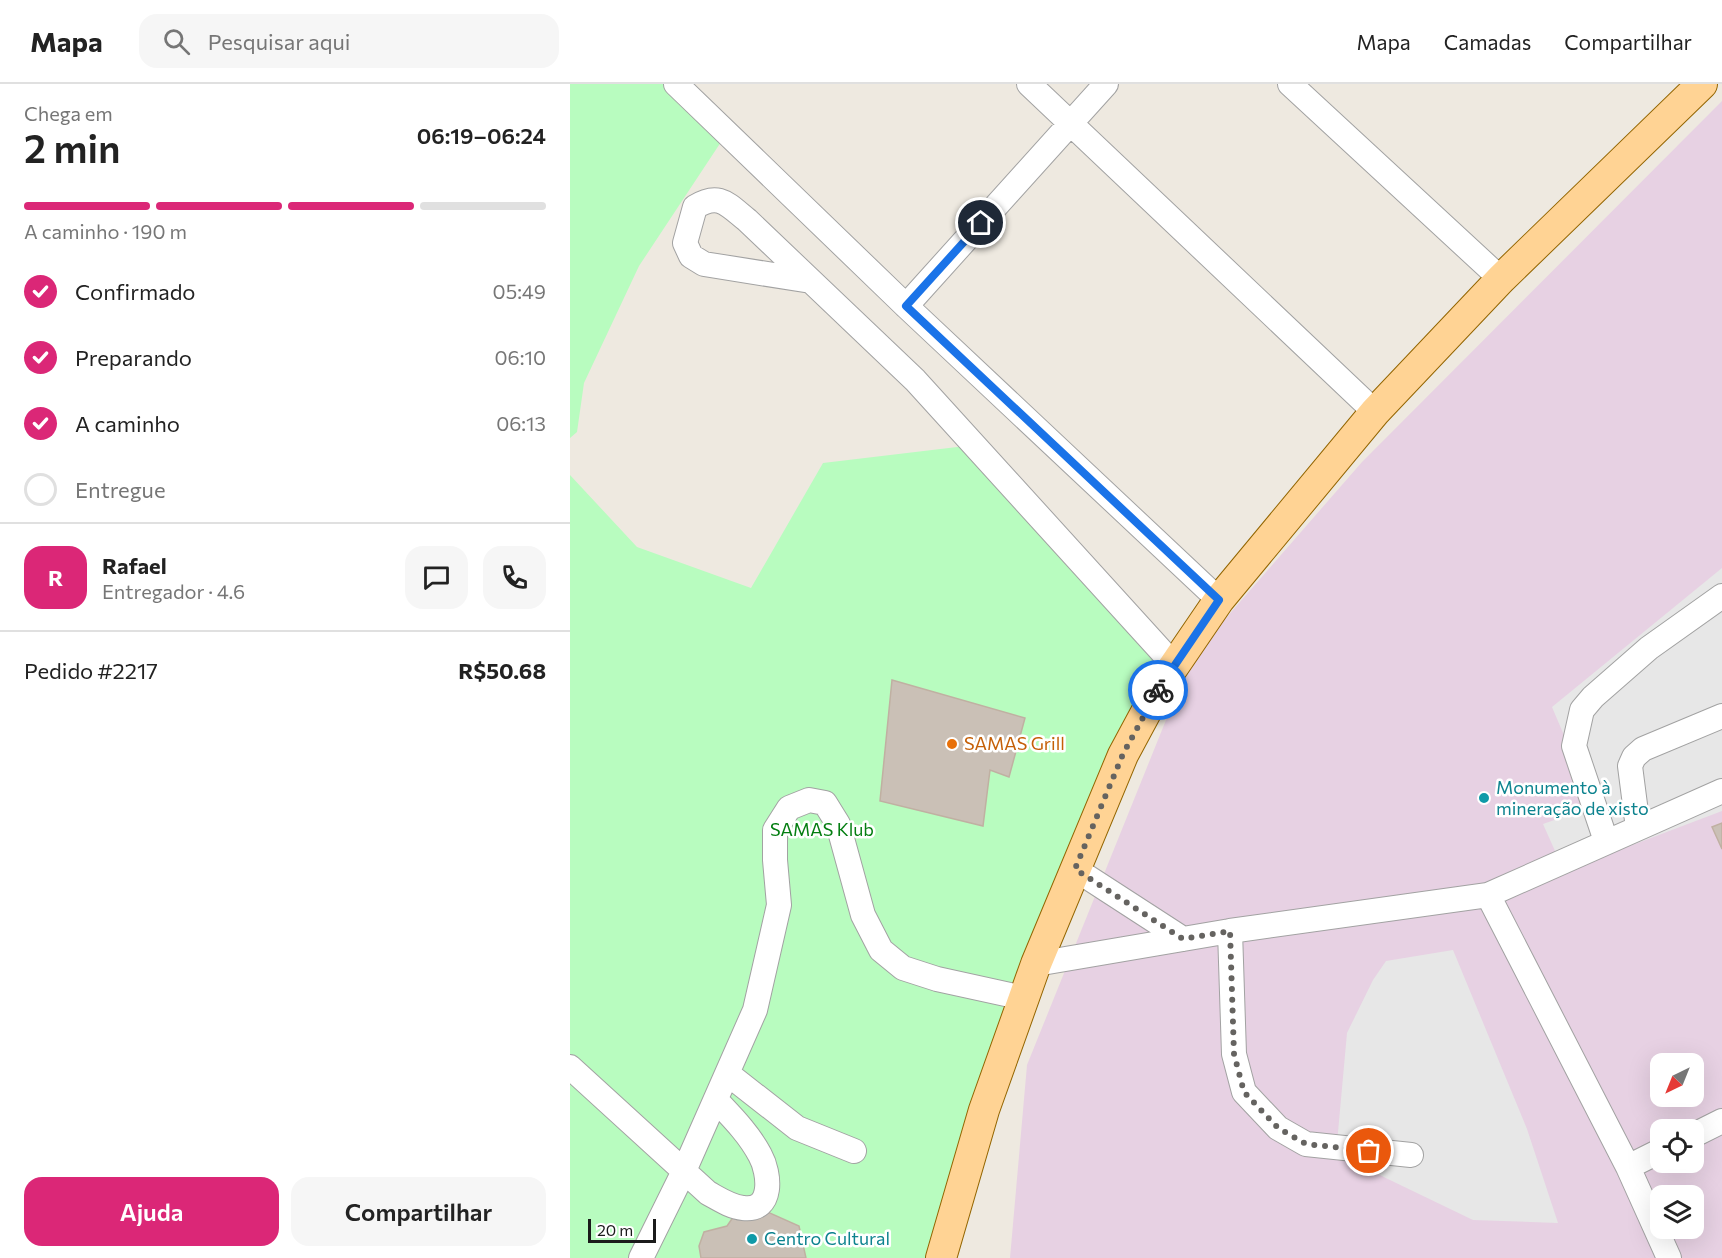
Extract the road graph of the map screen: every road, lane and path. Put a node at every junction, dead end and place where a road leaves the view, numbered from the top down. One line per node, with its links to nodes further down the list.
1 (676, 84): 9 (street)
2 (1029, 84): 6 (street)
3 (1106, 84): 6 (street)
4 (1290, 84): 7 (street)
5 (1702, 84): 7 (main road)
6 (1071, 122): 9 (street); 10 (street)
7 (1501, 279): 10 (main road)
8 (811, 281): 8 (street); 13 (street)
9 (906, 306): 12 (street)
10 (1375, 412): 12 (main road)
11 (1722, 596): 17 (street)
12 (1219, 600): 13 (main road)
13 (1175, 666): 18 (main road)
14 (1722, 716): 16 (street)
15 (1722, 791): 16 (street)
16 (1638, 828): 17 (street)
17 (1606, 841): 19 (street)
18 (1075, 869): 21 (street); 22 (main road)
19 (1488, 895): 20 (street); 32 (street)
20 (1230, 931): 21 (street); 30 (street)
21 (1183, 939): 22 (street)
22 (1036, 964): 23 (main road)
23 (1024, 998): 25 (street); 35 (main road)
24 (570, 1066): 33 (street)
25 (728, 1074): 26 (street); 29 (street)
26 (716, 1100): 33 (street); 33 (street)
27 (1722, 1121): 28 (street)
28 (1704, 1130)
29 (854, 1150)
30 (1411, 1155)
31 (1650, 1156): 32 (street)
32 (1628, 1167): 36 (street)
33 (684, 1171): 34 (street)
34 (641, 1258)
35 (941, 1258)
36 (1669, 1258)

